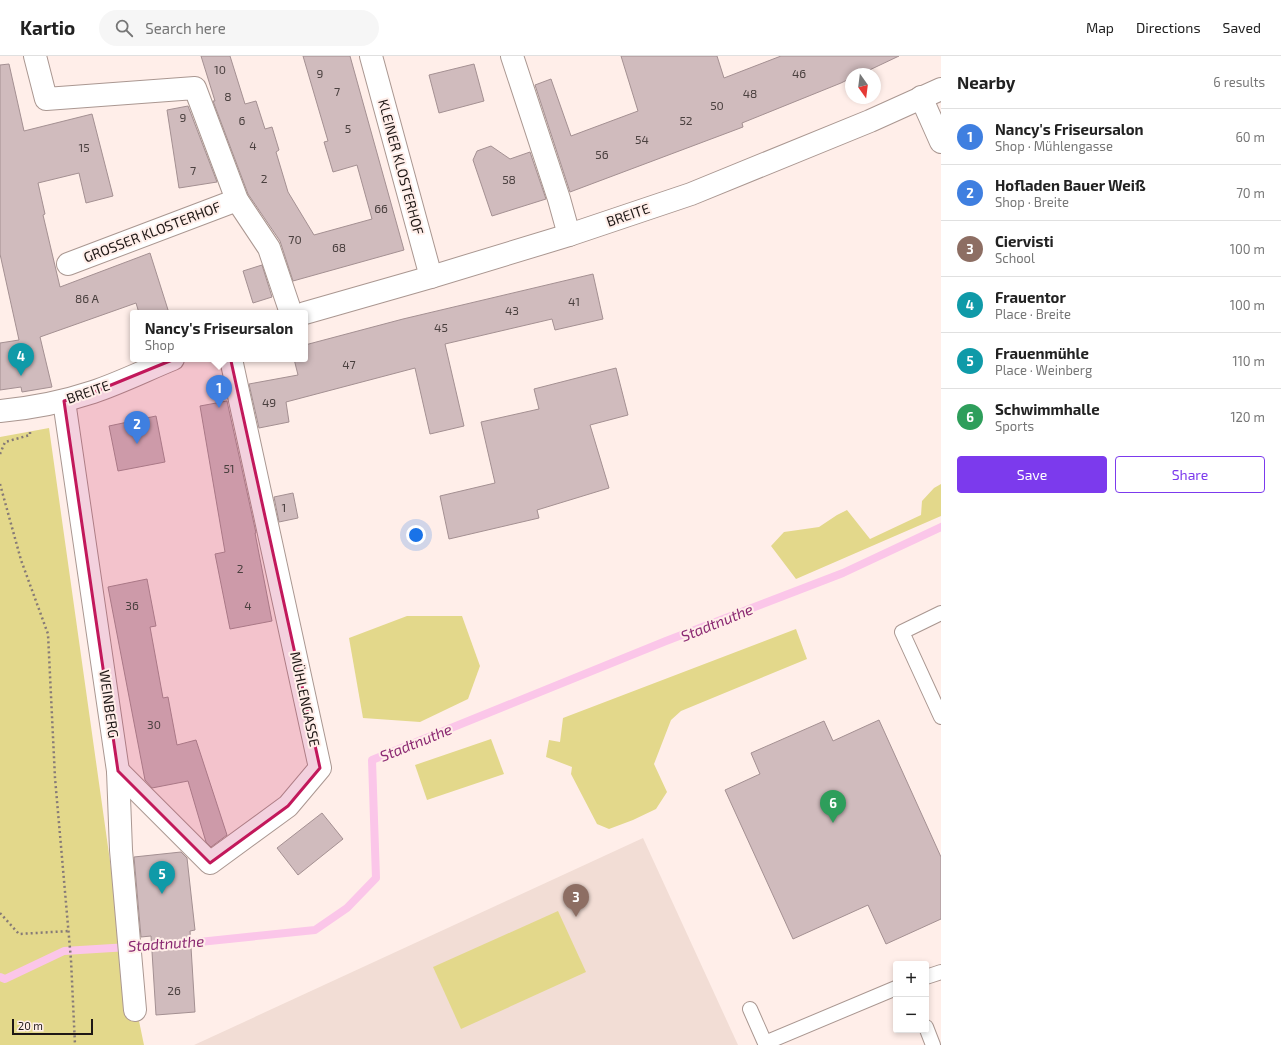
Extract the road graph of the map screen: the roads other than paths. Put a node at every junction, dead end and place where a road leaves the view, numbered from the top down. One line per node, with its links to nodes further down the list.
1 (35, 56): 7 (street, GROSSER KLOSTERHOF)
2 (371, 56): 10 (street, KLEINER KLOSTERHOF)
3 (512, 56): 8 (street)
4 (941, 89): 5 (street, BREITE)
5 (921, 97): 6 (street); 8 (street, BREITE)
6 (941, 142)
7 (237, 200): 9 (street, GROSSER KLOSTERHOF); 11 (street, GROSSER KLOSTERHOF)
8 (569, 235): 10 (street, BREITE)
9 (68, 264)
10 (431, 277): 12 (street, BREITE)
11 (290, 310)
12 (308, 312)
13 (166, 362): 15 (street, BREITE)
14 (232, 362): 19 (street, MÜHLENGASSE)
15 (64, 401): 16 (street, BREITE); 19 (street, WEINBERG)
16 (0, 411)
17 (941, 613): 18 (lane)
18 (941, 717)
19 (118, 771): 24 (street, WEINBERG)
20 (941, 972): 21 (lane)
21 (929, 976)
22 (893, 989): 23 (lane)
23 (750, 1009)
24 (135, 1010)
25 (928, 1033): 26 (lane)
26 (933, 1045)

